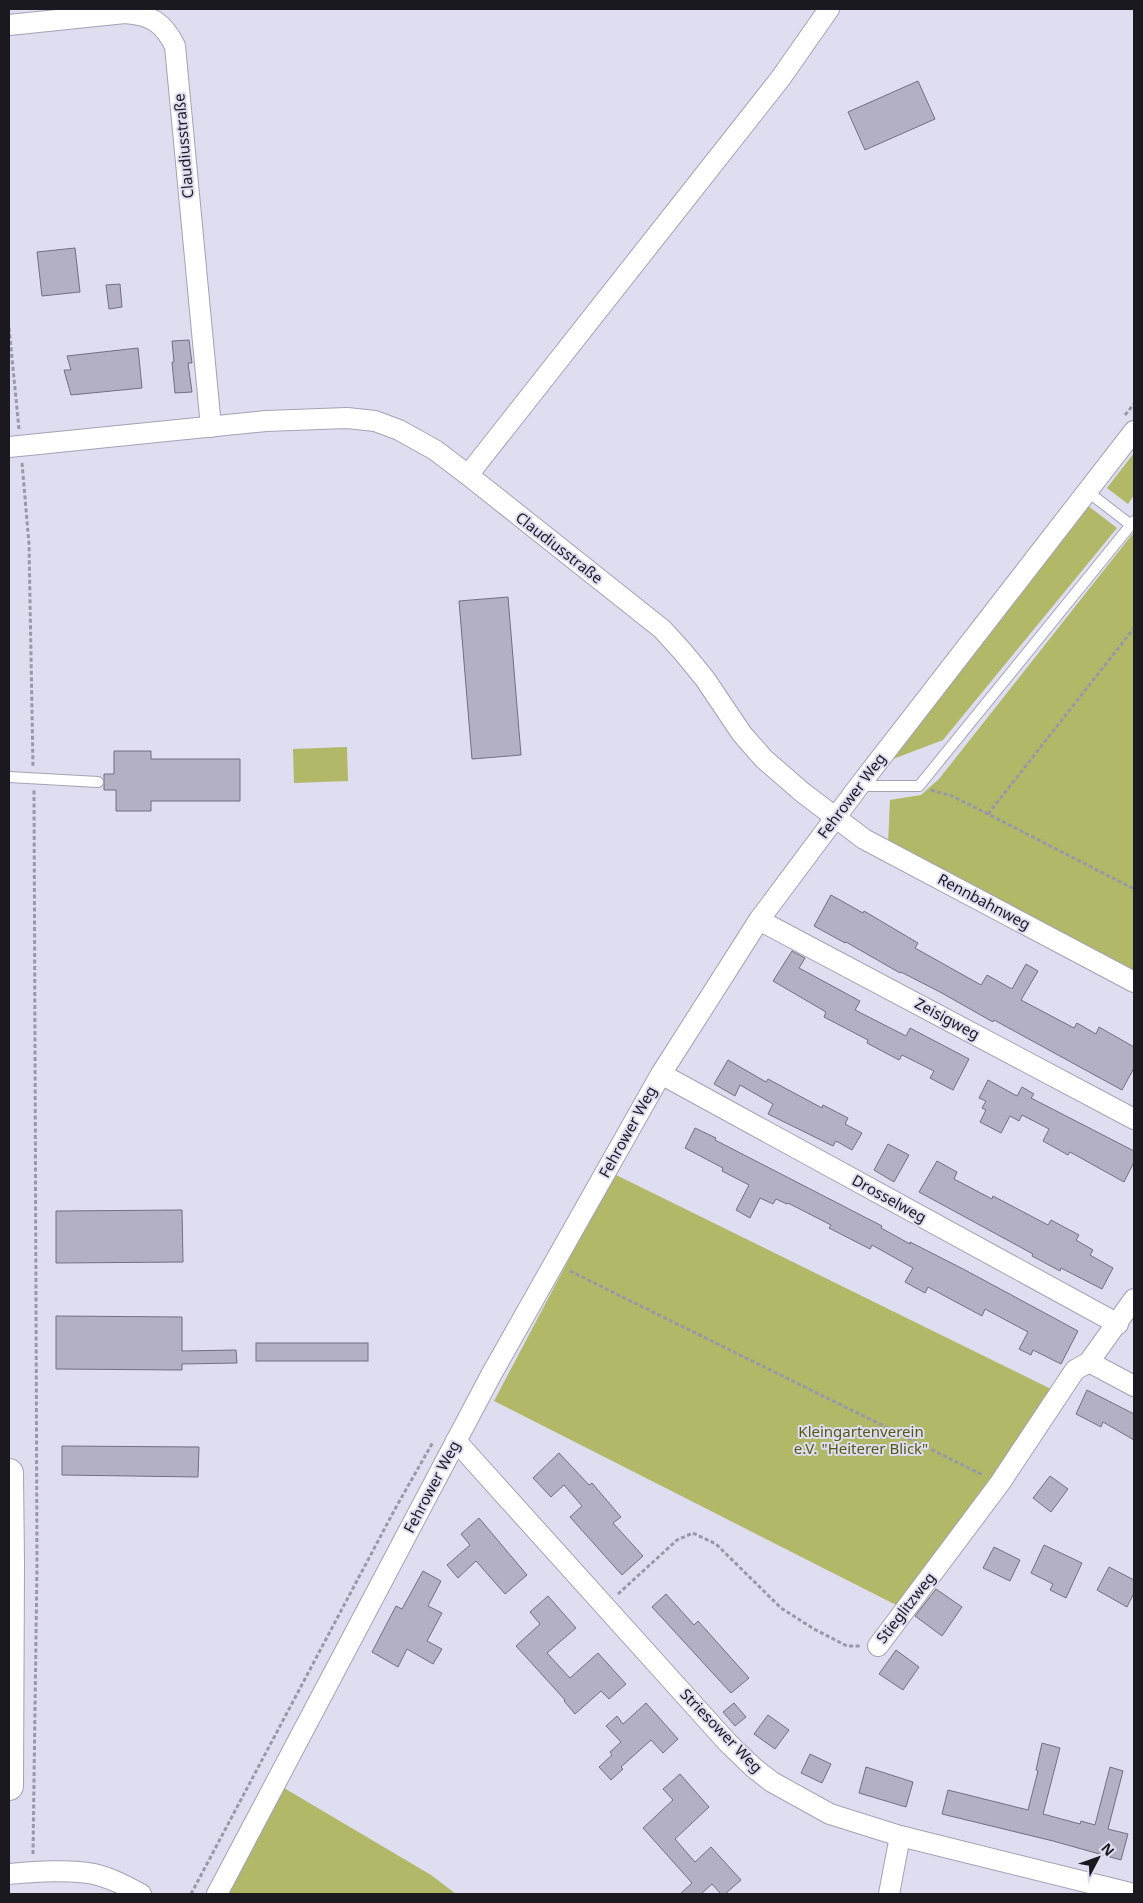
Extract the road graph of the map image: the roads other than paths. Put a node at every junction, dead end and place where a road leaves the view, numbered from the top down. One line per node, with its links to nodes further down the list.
1 (829, 9): 7 (street)
2 (148, 13): 3 (street, Claudiusstraße); 4 (street, Claudiusstraße)
3 (9, 25)
4 (211, 427): 6 (street, Claudiusstraße); 7 (street, Claudiusstraße)
5 (1134, 431): 8 (street, Fehrower Weg)
6 (14, 446)
7 (468, 475): 13 (street, Claudiusstraße)
8 (1088, 492): 9 (lane); 12 (street, Fehrower Weg)
9 (1133, 523): 12 (lane)
10 (9, 777): 11 (lane)
11 (98, 782)
12 (859, 786): 13 (street, Fehrower Weg)
13 (836, 817): 14 (street, Fehrower Weg); 15 (street, Rennbahnweg)
14 (759, 920): 16 (street, Fehrower Weg); 17 (street, Zeisigweg)
15 (1134, 982)
16 (661, 1074): 19 (street, Drosselweg); 22 (street, Fehrower Weg)
17 (1134, 1119)
18 (1134, 1299): 19 (street, Stieglitzweg)
19 (1118, 1324): 20 (street, Stieglitzweg)
20 (1089, 1362): 21 (street); 25 (street, Stieglitzweg)
21 (1134, 1386)
22 (456, 1441): 28 (street, Striesower Weg); 31 (street, Fehrower Weg)
23 (9, 1473): 24 (main road)
24 (9, 1606): 26 (main road)
25 (878, 1646)
26 (9, 1749): 27 (main road)
27 (9, 1786)
28 (900, 1836): 32 (street); 33 (street, Striesower Weg)
29 (9, 1874): 30 (street)
30 (141, 1894)
31 (217, 1894)
32 (889, 1894)
33 (1134, 1894)

